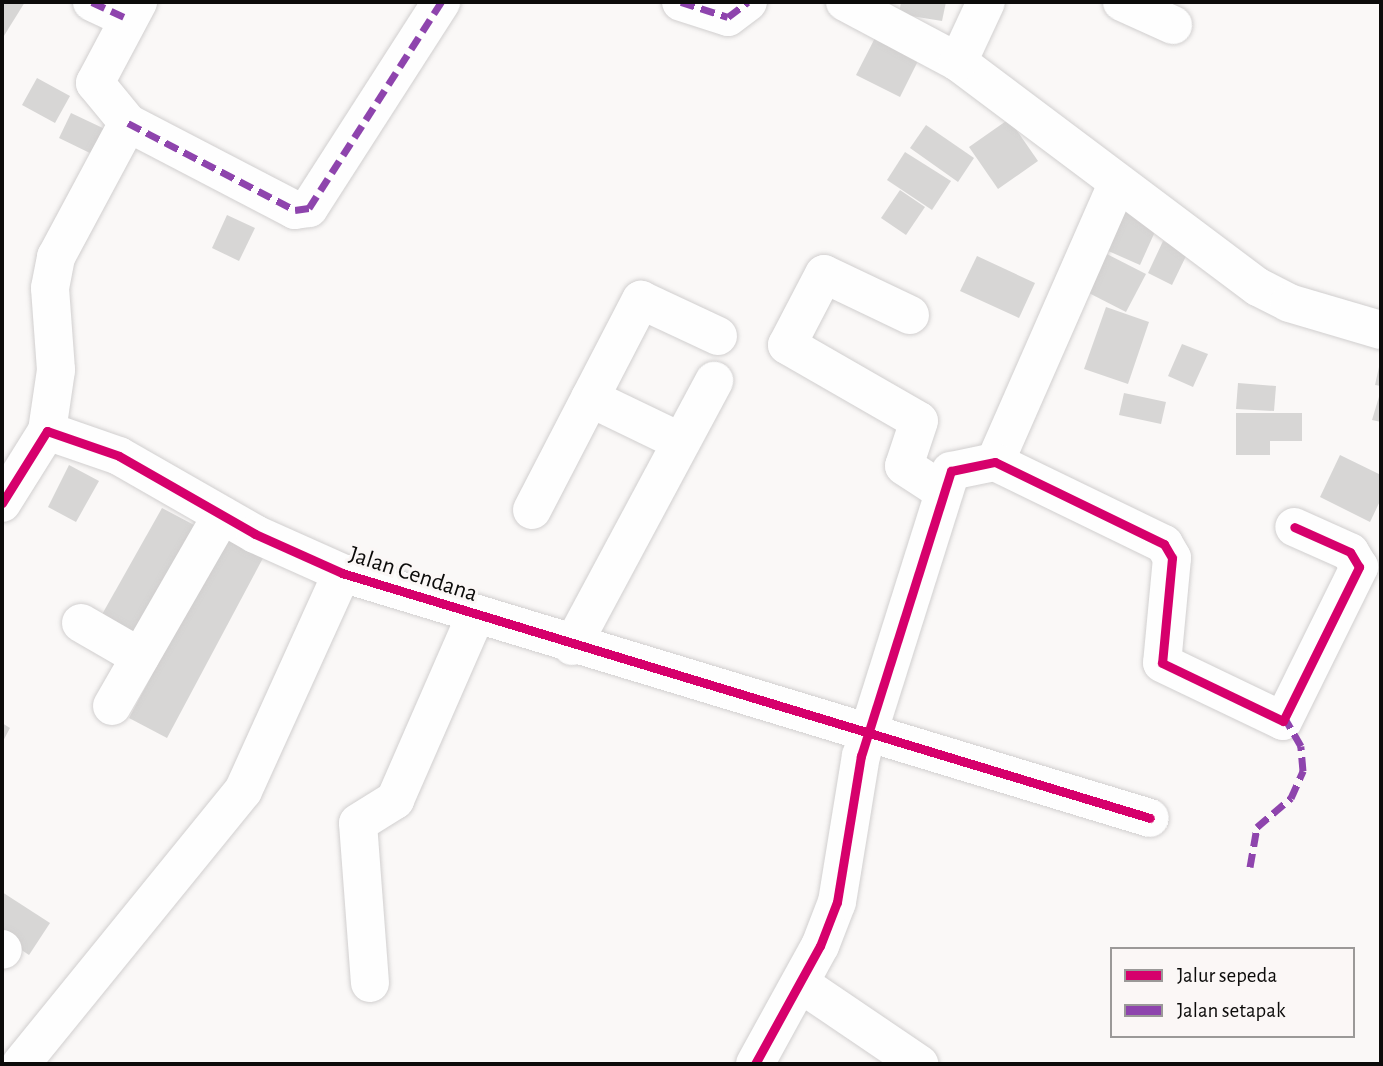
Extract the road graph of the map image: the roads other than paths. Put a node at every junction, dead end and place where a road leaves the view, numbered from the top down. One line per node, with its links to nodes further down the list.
1 (92, 2): 8 (street)
2 (441, 2): 11 (street)
3 (681, 2): 4 (street)
4 (748, 2)
5 (845, 2): 10 (street)
6 (986, 2): 10 (street)
7 (1122, 2): 9 (street)
8 (133, 10): 11 (street)
9 (1173, 25)
10 (958, 62): 12 (street)
11 (128, 123): 18 (street)
12 (1116, 186): 14 (street); 20 (street)
13 (910, 315): 21 (street)
14 (1381, 330)
15 (718, 337): 17 (street)
16 (713, 381): 19 (street)
17 (590, 398): 19 (street); 23 (street)
18 (47, 431): 22 (street); 24 (street, Jalan Cendana)
19 (681, 442): 29 (street)
20 (995, 462): 21 (street); 25 (street)
21 (942, 490): 32 (street)
22 (2, 503)
23 (532, 510)
24 (222, 515): 26 (street, Jalan Cendana); 30 (street)
25 (1294, 527)
26 (342, 573): 27 (street, Jalan Cendana); 36 (street)
27 (476, 615): 29 (street, Jalan Cendana); 34 (street)
28 (80, 623): 30 (street)
29 (572, 646): 32 (street, Jalan Cendana)
30 (140, 657): 31 (street)
31 (112, 706)
32 (867, 735): 33 (street, Jalan Cendana); 35 (street)
33 (1150, 818)
34 (370, 983)
35 (801, 984): 37 (street); 38 (street)
36 (21, 1064)
37 (755, 1064)
38 (919, 1064)

